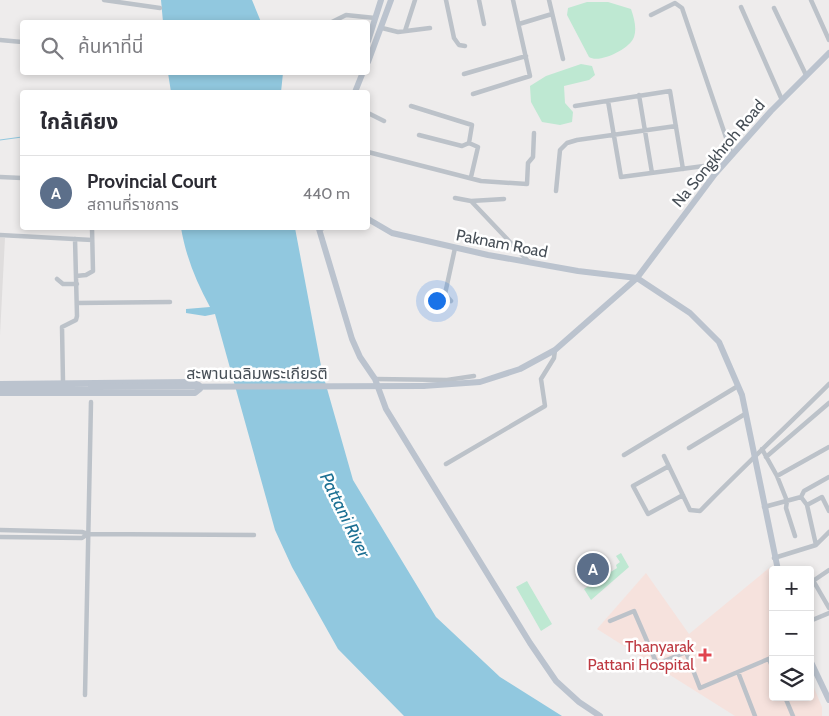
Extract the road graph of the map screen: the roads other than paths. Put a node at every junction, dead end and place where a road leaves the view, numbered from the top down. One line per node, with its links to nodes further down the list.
1 (104, 0): 11 (street)
2 (381, 0): 15 (street)
3 (391, 0): 19 (street)
4 (415, 0): 21 (street)
5 (446, 0): 26 (street)
6 (479, 0): 17 (street)
7 (513, 0): 18 (street)
8 (549, 0): 13 (street)
9 (811, 0): 24 (street)
10 (741, 7): 39 (street)
11 (160, 8)
12 (774, 8): 34 (street)
13 (552, 14): 18 (street); 30 (street)
14 (651, 15): 52 (street)
15 (375, 18): 16 (street); 22 (street)
16 (336, 20)
17 (484, 24)
18 (519, 24): 28 (street)
19 (382, 28): 21 (street); 29 (street)
20 (430, 28): 21 (street)
21 (405, 31)
22 (370, 34)
23 (0, 40): 25 (street)
24 (829, 40)
25 (20, 42)
26 (465, 46)
27 (829, 53): 34 (street, Na Songkhroh Road)
28 (526, 56): 31 (street); 37 (street)
29 (370, 57)
30 (563, 59)
31 (464, 74)
32 (358, 75): 35 (street)
33 (362, 75): 36 (street)
34 (806, 75): 39 (street, Na Songkhroh Road)
35 (354, 90)
36 (355, 90)
37 (473, 94)
38 (639, 96): 40 (street); 45 (street); 46 (street)
39 (782, 100): 52 (street, Na Songkhroh Road)
40 (608, 101): 42 (street); 49 (street)
41 (410, 106): 50 (street)
42 (575, 106)
43 (370, 114): 44 (street)
44 (384, 121)
45 (676, 126): 46 (street); 53 (street)
46 (645, 131): 49 (street); 54 (street)
47 (534, 133): 58 (street)
48 (419, 135): 50 (street)
49 (614, 136): 54 (street); 59 (street)
50 (469, 144): 58 (street)
51 (370, 153): 58 (street)
52 (732, 155): 55 (street, Na Songkhroh Road)
53 (683, 169): 54 (street); 55 (street)
54 (652, 174)
55 (715, 174): 72 (street, Na Songkhroh Road)
56 (0, 176): 57 (street)
57 (20, 178)
58 (471, 178)
59 (556, 191)
60 (455, 198): 62 (street)
61 (504, 200): 62 (street)
62 (471, 201): 70 (street)
63 (370, 220): 69 (street, Paknam Road)
64 (92, 230): 68 (street)
65 (320, 230): 80 (street)
66 (0, 235): 67 (street)
67 (75, 240): 68 (street); 71 (street)
68 (92, 240): 71 (street)
69 (455, 248): 70 (street, Paknam Road); 75 (street)
70 (530, 263): 72 (street, Paknam Road)
71 (76, 276): 74 (street)
72 (637, 278): 78 (street, Na Songkhroh Road); 83 (street)
73 (57, 280): 74 (street)
74 (77, 284): 77 (street)
75 (451, 301)
76 (170, 302): 77 (street)
77 (77, 303): 81 (street)
78 (555, 350): 85 (street, สะพานเฉลิมพระเกียรติ, bridge); 97 (street)
79 (474, 376): 80 (street)
80 (375, 379): 129 (street)
81 (63, 382): 82 (street); 86 (street)
82 (0, 384)
83 (738, 386): 89 (street); 93 (street)
84 (829, 386): 92 (street)
85 (0, 388)
86 (0, 393)
87 (91, 402): 109 (street)
88 (829, 403): 96 (street)
89 (745, 414): 91 (street); 95 (street)
90 (829, 447): 99 (street)
91 (689, 448)
92 (762, 449): 95 (street); 96 (street)
93 (624, 455)
94 (664, 456): 98 (street)
95 (753, 456): 101 (street); 105 (street)
96 (766, 457): 99 (street)
97 (446, 464)
98 (669, 466): 101 (street); 101 (street)
99 (777, 476): 103 (street)
100 (829, 477): 102 (street)
101 (683, 495)
102 (801, 497): 103 (street); 104 (street)
103 (787, 501): 105 (street); 111 (street)
104 (807, 505): 106 (street); 113 (street)
105 (764, 507): 114 (street)
106 (829, 511)
107 (0, 530): 109 (street)
108 (829, 532): 113 (street)
109 (88, 534): 110 (street); 112 (street); 126 (street)
110 (254, 535)
111 (795, 536)
112 (0, 537)
113 (816, 545): 114 (street)
114 (774, 558): 115 (street)
115 (777, 566)
116 (829, 570): 117 (street)
117 (814, 581)
118 (814, 585): 119 (street)
119 (829, 608)
120 (829, 612): 121 (street)
121 (814, 619)
122 (610, 621): 125 (street)
123 (769, 659): 125 (street)
124 (814, 668): 127 (street)
125 (738, 672): 130 (street)
126 (85, 696)
127 (829, 700)
128 (787, 701): 131 (street)
129 (600, 716)
130 (755, 716)
131 (793, 716)

